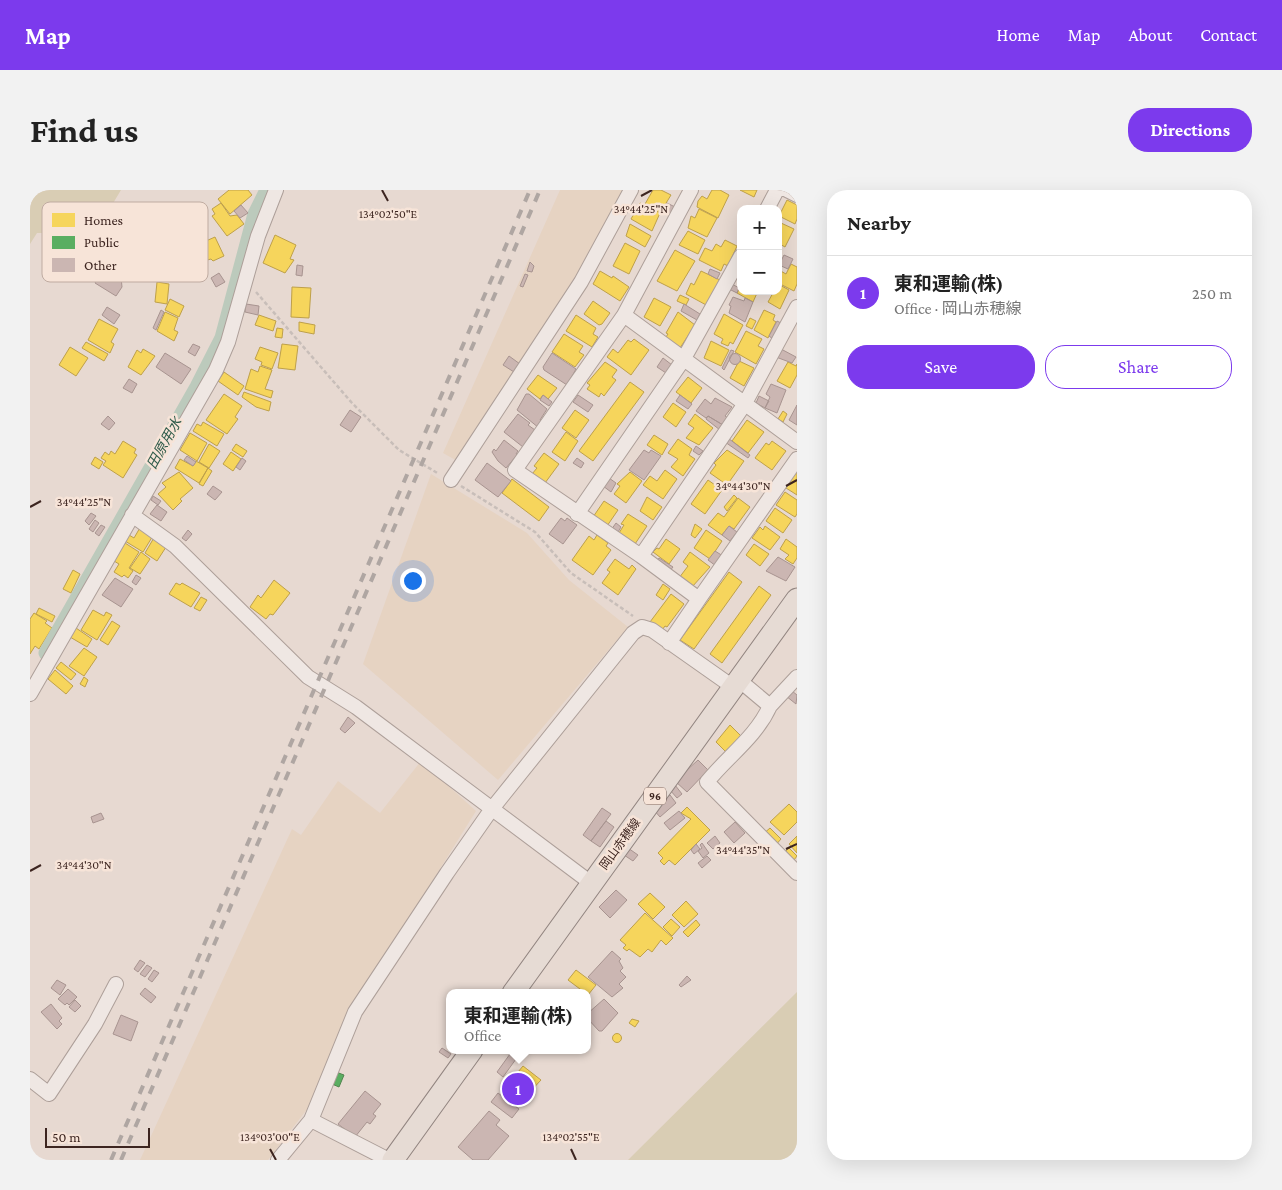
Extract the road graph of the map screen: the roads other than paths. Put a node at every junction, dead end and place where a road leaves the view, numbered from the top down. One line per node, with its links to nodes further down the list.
1 (276, 190): 17 (street)
2 (631, 190): 15 (street)
3 (691, 190): 10 (street)
4 (777, 190): 7 (street)
5 (787, 190): 6 (street)
6 (797, 195)
7 (769, 205)
8 (737, 263): 11 (street)
9 (797, 307): 12 (street)
10 (624, 315): 11 (street); 16 (street)
11 (683, 360): 12 (street); 16 (street)
12 (744, 405): 13 (street); 18 (street)
13 (797, 442)
14 (797, 459): 19 (street)
15 (451, 480)
16 (577, 514): 18 (street)
17 (132, 515): 24 (street); 26 (street)
18 (641, 556): 19 (street)
19 (699, 599): 21 (street)
20 (797, 599): 23 (main road, 岡山赤穂線 / 96)
21 (669, 642): 23 (street); 26 (street)
22 (797, 678): 25 (street)
23 (736, 683): 25 (street); 28 (main road, 岡山赤穂線 / 96)
24 (30, 694)
25 (770, 706): 27 (street)
26 (491, 810): 28 (street); 33 (street)
27 (797, 873)
28 (591, 884): 30 (main road, 岡山赤穂線 / 96)
29 (116, 984): 32 (street)
30 (516, 989)
31 (469, 1054): 36 (main road)
32 (30, 1078)
33 (312, 1120): 34 (street); 35 (street)
34 (278, 1160)
35 (389, 1160)
36 (393, 1160)

